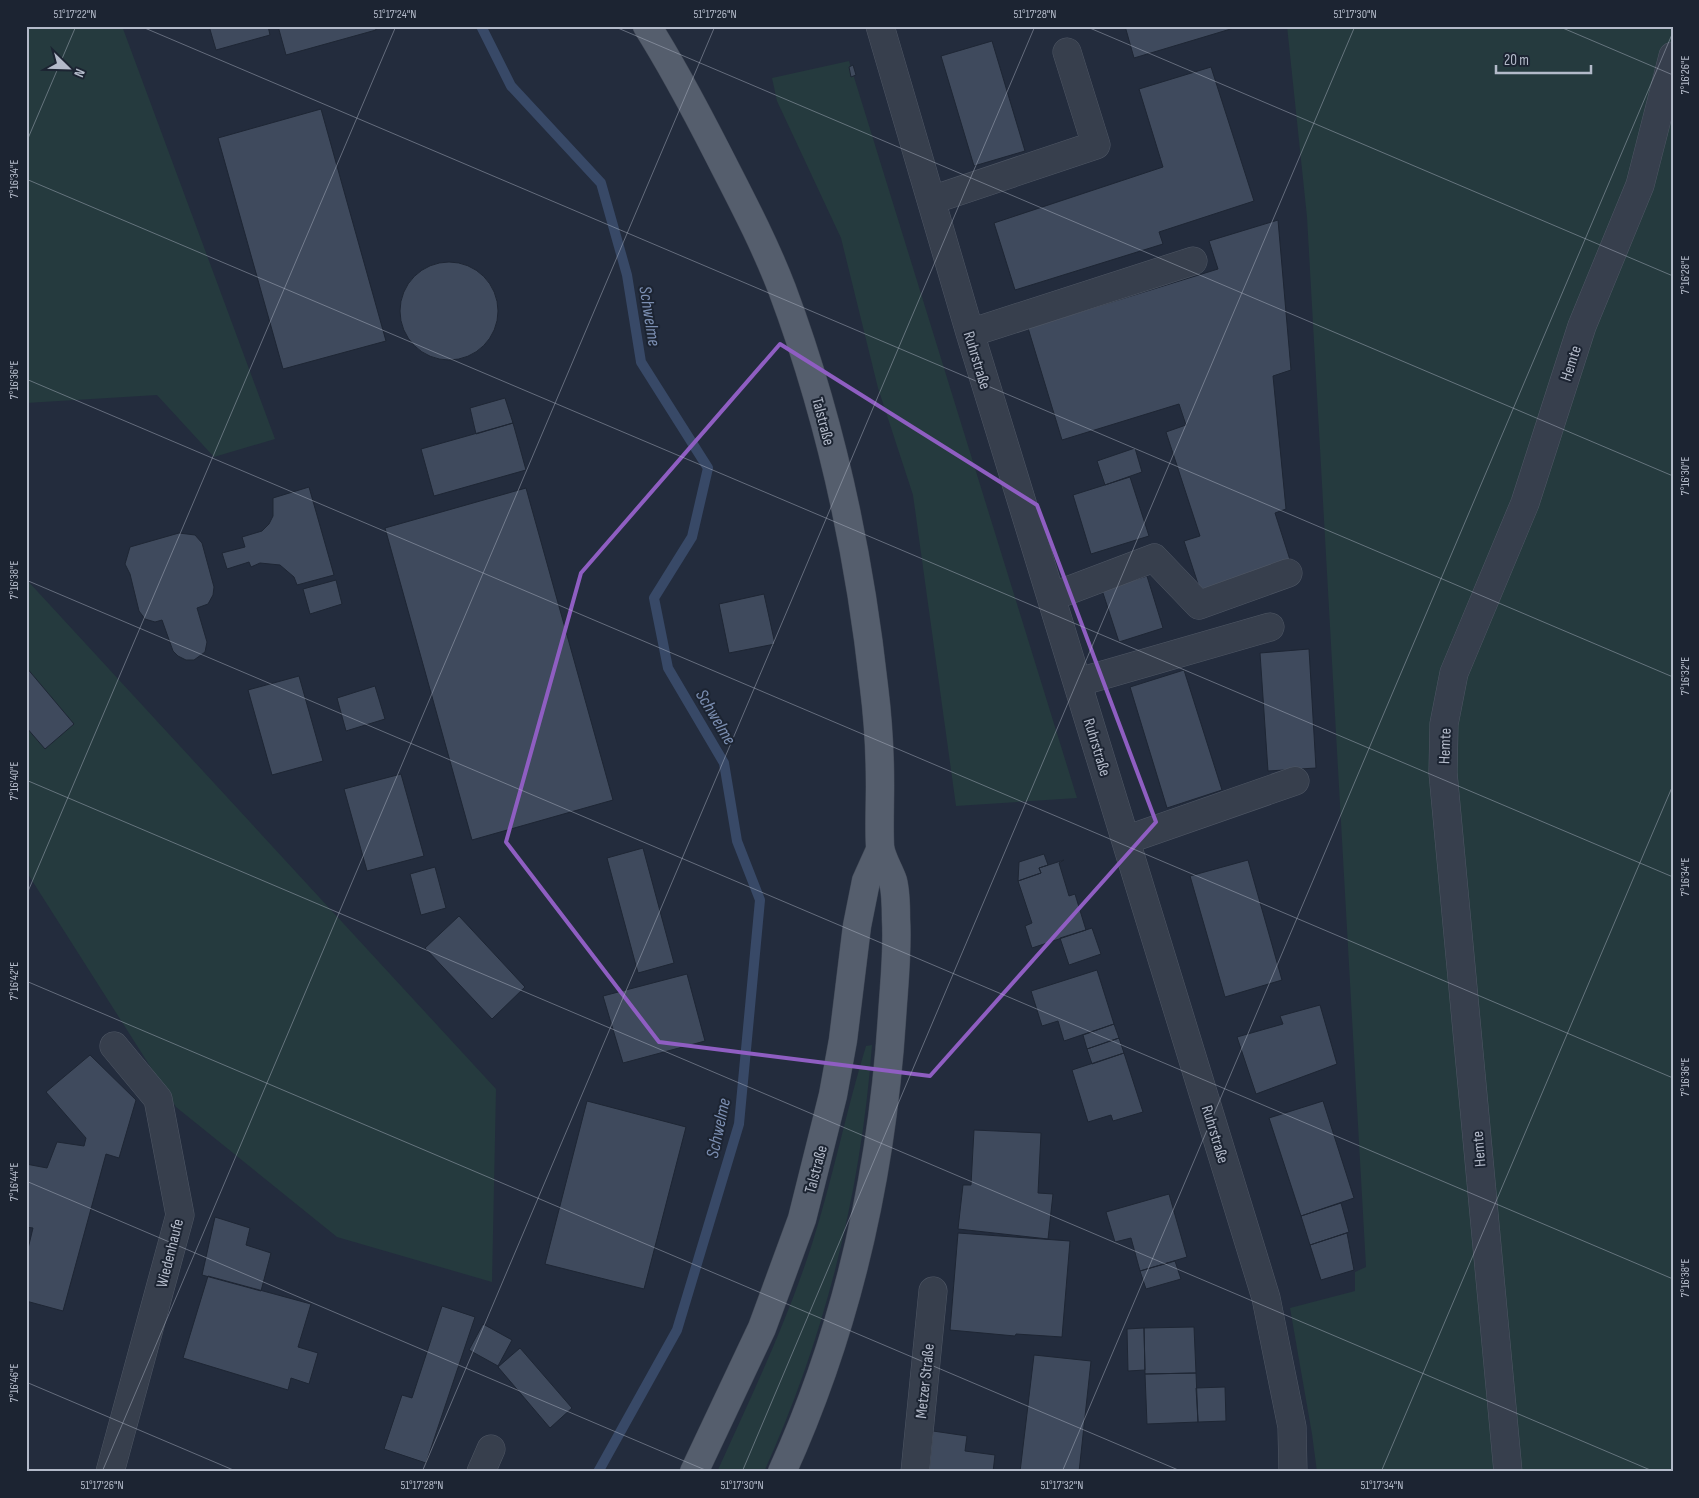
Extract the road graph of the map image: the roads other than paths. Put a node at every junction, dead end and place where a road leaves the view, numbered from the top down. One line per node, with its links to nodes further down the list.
1 (647, 26): 14 (main road, Talstraße)
2 (880, 26): 5 (street, Ruhrstraße)
3 (1068, 52): 5 (street)
4 (1673, 56): 22 (street, Hemte)
5 (932, 200): 7 (street, Ruhrstraße)
6 (1193, 261): 7 (street)
7 (970, 333): 9 (street, Ruhrstraße)
8 (1288, 573): 9 (street)
9 (1051, 596): 11 (street, Ruhrstraße)
10 (1270, 627): 11 (street)
11 (1079, 682): 13 (street, Ruhrstraße)
12 (1295, 781): 13 (street)
13 (1126, 840): 21 (street, Ruhrstraße)
14 (880, 850): 18 (main road, Talstraße); 19 (main road, Talstraße)
15 (114, 1046): 17 (street, Wiedenhaufe)
16 (933, 1291): 20 (street, Metzer Straße)
17 (110, 1472)
18 (694, 1472)
19 (782, 1472)
20 (914, 1472)
21 (1293, 1472)
22 (1508, 1472)

